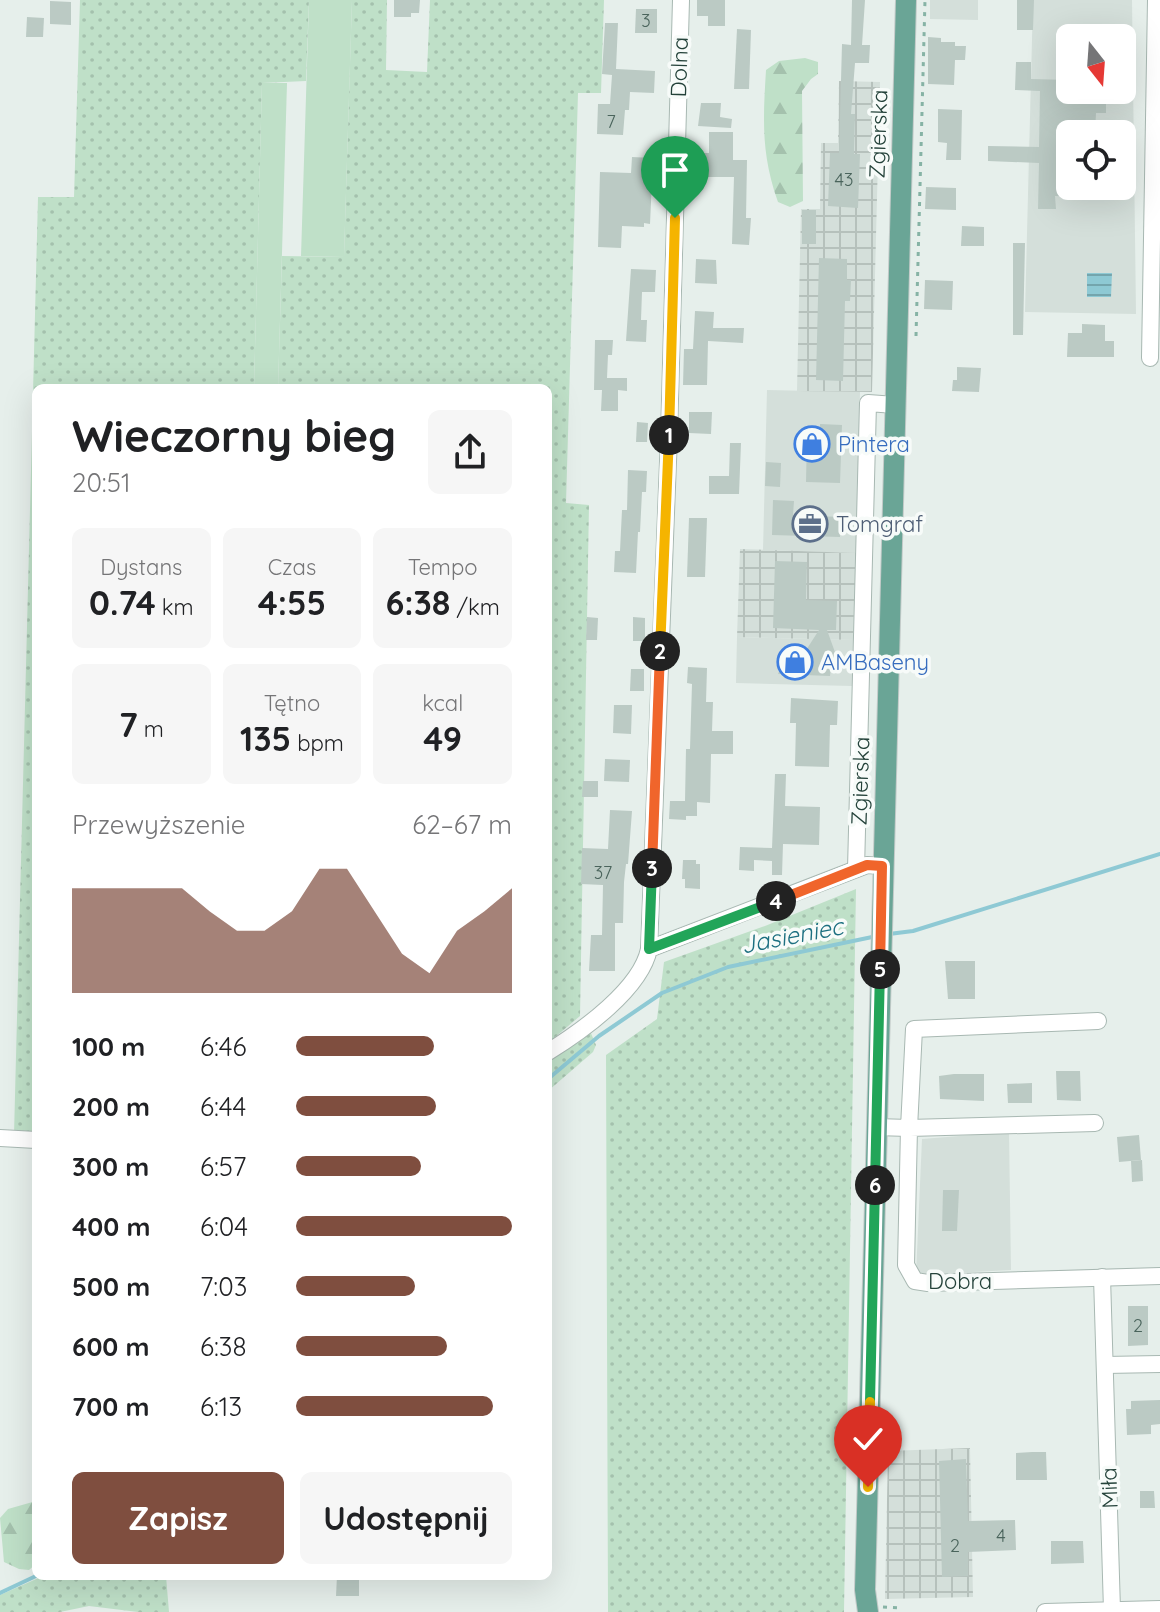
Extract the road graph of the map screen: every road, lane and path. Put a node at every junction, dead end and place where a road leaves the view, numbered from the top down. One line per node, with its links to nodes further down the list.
1 (681, 0): 8 (street, Dolna)
2 (906, 0): 5 (main road, Zgierska)
3 (1156, 0): 4 (street)
4 (1150, 358)
5 (895, 405): 6 (main road, Zgierska); 7 (street)
6 (882, 866): 7 (street); 12 (main road, Zgierska)
7 (856, 869): 8 (street)
8 (649, 949): 10 (street)
9 (1098, 1021): 13 (street)
10 (552, 1049)
11 (1095, 1123): 13 (street)
12 (876, 1127): 13 (street); 22 (main road, Zgierska)
13 (909, 1128): 17 (street, Dobra)
14 (0, 1138): 15 (street)
15 (32, 1140)
16 (1160, 1276): 17 (street, Dobra)
17 (1102, 1277): 19 (street, Miła)
18 (1160, 1364): 19 (street)
19 (1105, 1365): 21 (street, Miła)
20 (1160, 1609): 21 (street)
21 (1112, 1610): 23 (street)
22 (868, 1612)
23 (1045, 1612)

